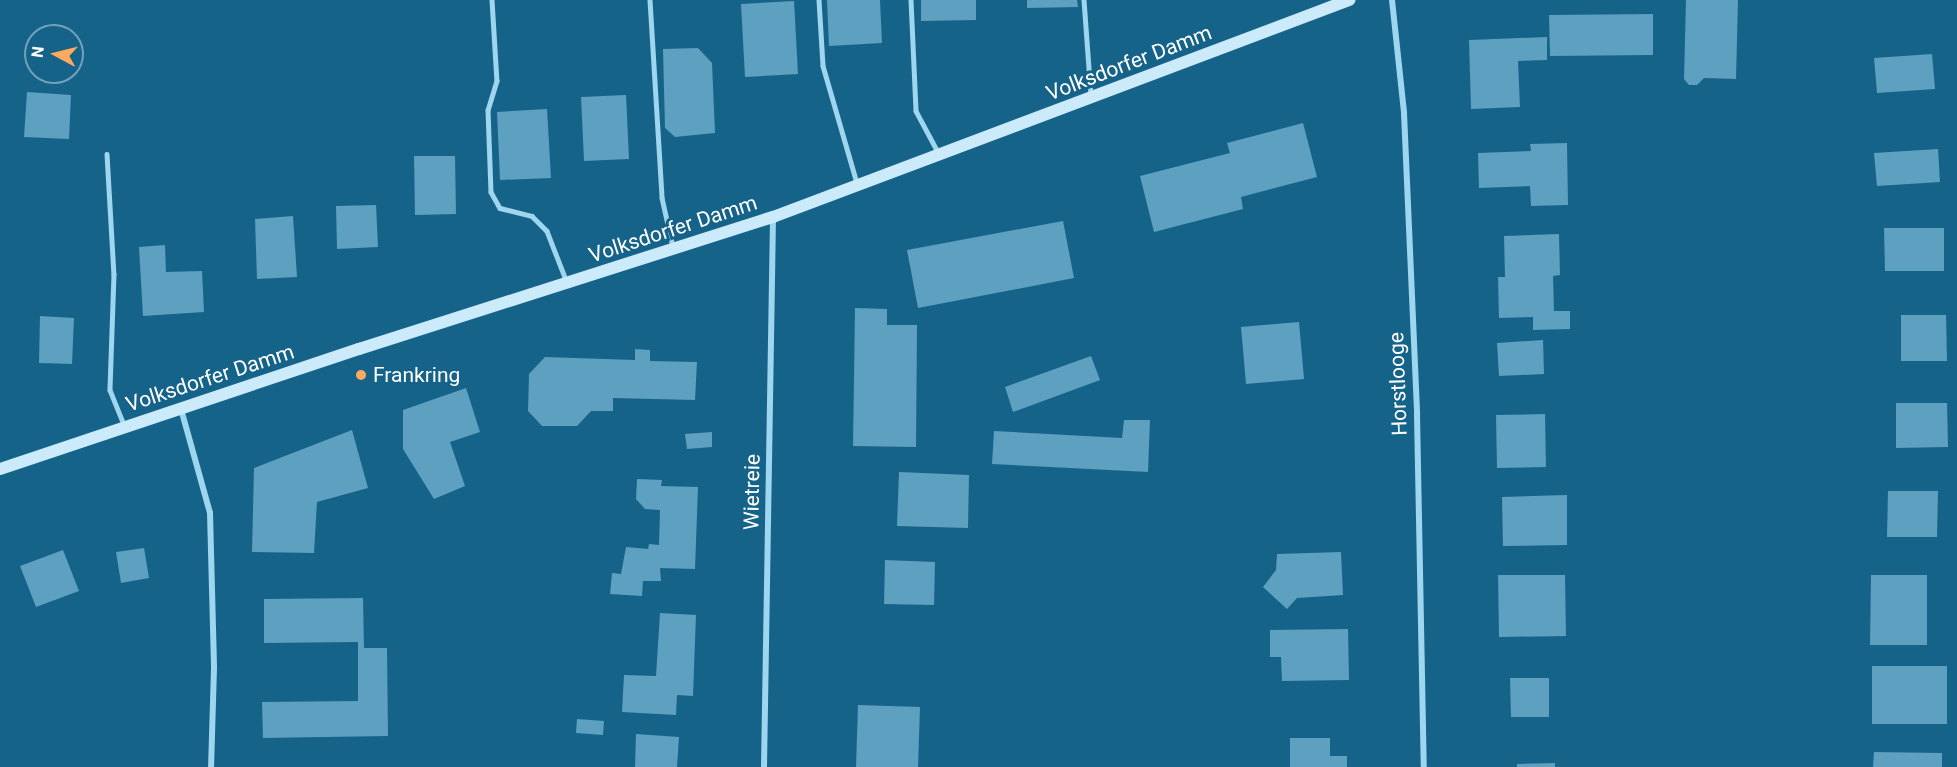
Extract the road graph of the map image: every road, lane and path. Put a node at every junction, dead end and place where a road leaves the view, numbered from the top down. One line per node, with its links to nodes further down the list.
1 (492, 0): 14 (lane)
2 (650, 0): 13 (lane)
3 (819, 0): 11 (lane)
4 (911, 0): 10 (lane)
5 (1084, 0): 8 (lane)
6 (1349, 0): 8 (main road, Volksdorfer Damm)
7 (1392, 0): 20 (street, Horstlooge)
8 (1091, 98): 10 (main road, Volksdorfer Damm)
9 (107, 154): 16 (lane)
10 (939, 155): 11 (main road, Volksdorfer Damm)
11 (858, 186): 12 (main road, Volksdorfer Damm)
12 (773, 218): 13 (main road, Volksdorfer Damm); 19 (street, Wietreie)
13 (673, 249): 14 (main road, Volksdorfer Damm)
14 (567, 283): 15 (main road, Volksdorfer Damm)
15 (181, 409): 16 (main road, Volksdorfer Damm); 18 (street)
16 (125, 427): 17 (main road, Volksdorfer Damm)
17 (0, 469)
18 (211, 767)
19 (764, 767)
20 (1424, 767)

